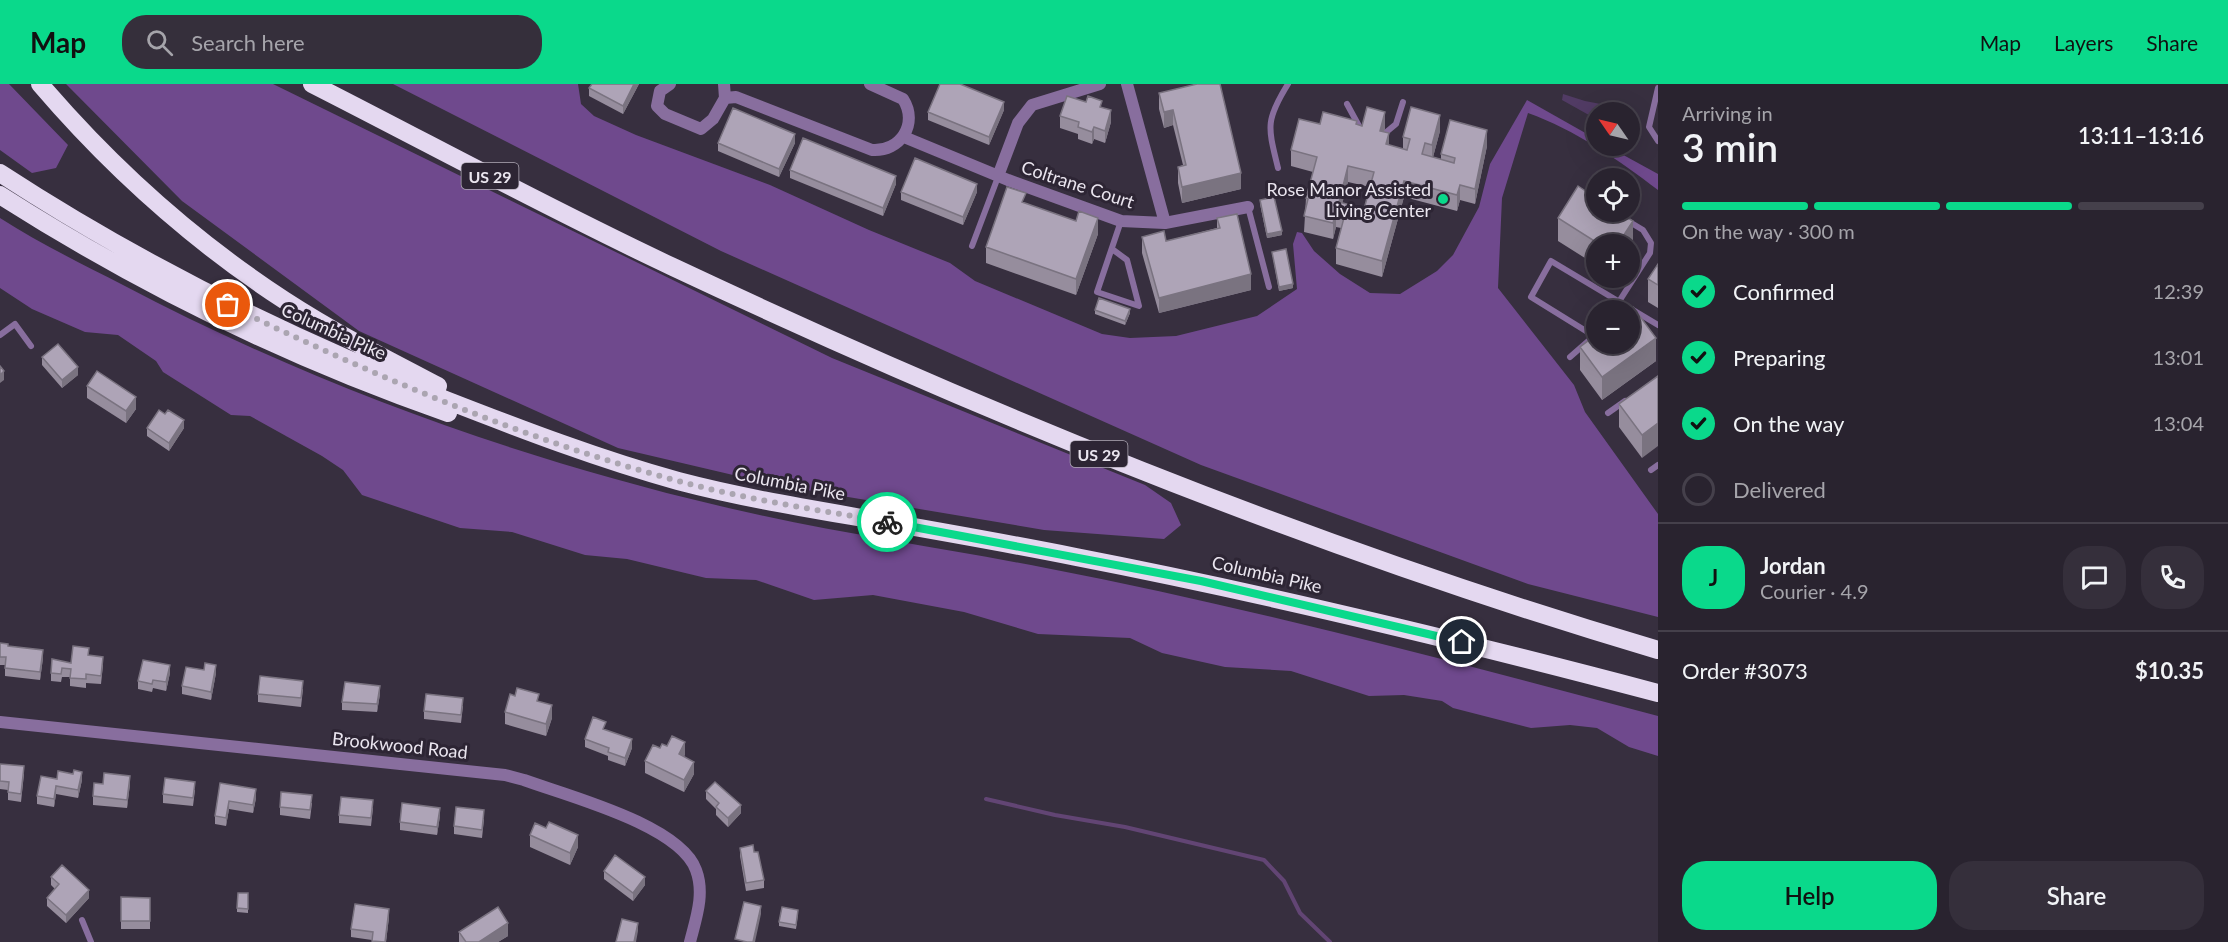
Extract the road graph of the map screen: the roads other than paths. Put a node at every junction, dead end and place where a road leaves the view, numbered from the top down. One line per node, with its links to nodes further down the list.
1 (40, 84): 41 (highway)
2 (312, 84): 17 (highway, US 29)
3 (336, 84): 17 (highway)
4 (670, 84): 11 (street)
5 (724, 84): 11 (street)
6 (870, 84): 16 (street)
7 (1101, 84): 21 (street)
8 (1127, 84): 26 (street)
9 (1287, 84): 19 (lane)
10 (1658, 88): 18 (lane)
11 (725, 98): 16 (street)
12 (1403, 102): 15 (lane)
13 (1347, 104): 14 (lane)
14 (1365, 131)
15 (1384, 134)
16 (904, 137): 21 (street, Coltrane Court)
17 (421, 139): 45 (highway, US 29)
18 (1658, 141)
19 (1278, 168)
20 (0, 173): 41 (highway, Columbia Pike)
21 (998, 176): 24 (street, Coltrane Court); 27 (lane)
22 (0, 195): 42 (highway)
23 (1248, 207): 26 (street, Coltrane Court); 29 (lane)
24 (1121, 221): 26 (street, Coltrane Court); 28 (lane)
25 (1629, 222): 30 (lane)
26 (1165, 223)
27 (972, 246)
28 (1112, 249): 28 (lane)
29 (1269, 287)
30 (1620, 300): 33 (lane)
31 (1640, 313): 32 (lane)
32 (1656, 323): 34 (lane)
33 (1586, 330)
34 (1658, 330)
35 (0, 335): 37 (lane)
36 (1586, 343): 38 (lane)
37 (31, 346)
38 (1570, 357)
39 (1633, 395): 40 (lane)
40 (1608, 413)
41 (514, 427): 42 (highway, Columbia Pike)
42 (593, 456): 46 (highway, Columbia Pike)
43 (1658, 465): 44 (lane)
44 (1651, 470)
45 (1658, 650)
46 (1658, 693)
47 (0, 722): 50 (street, Brookwood Road)
48 (82, 920): 49 (lane)
49 (91, 942)
50 (690, 942)

